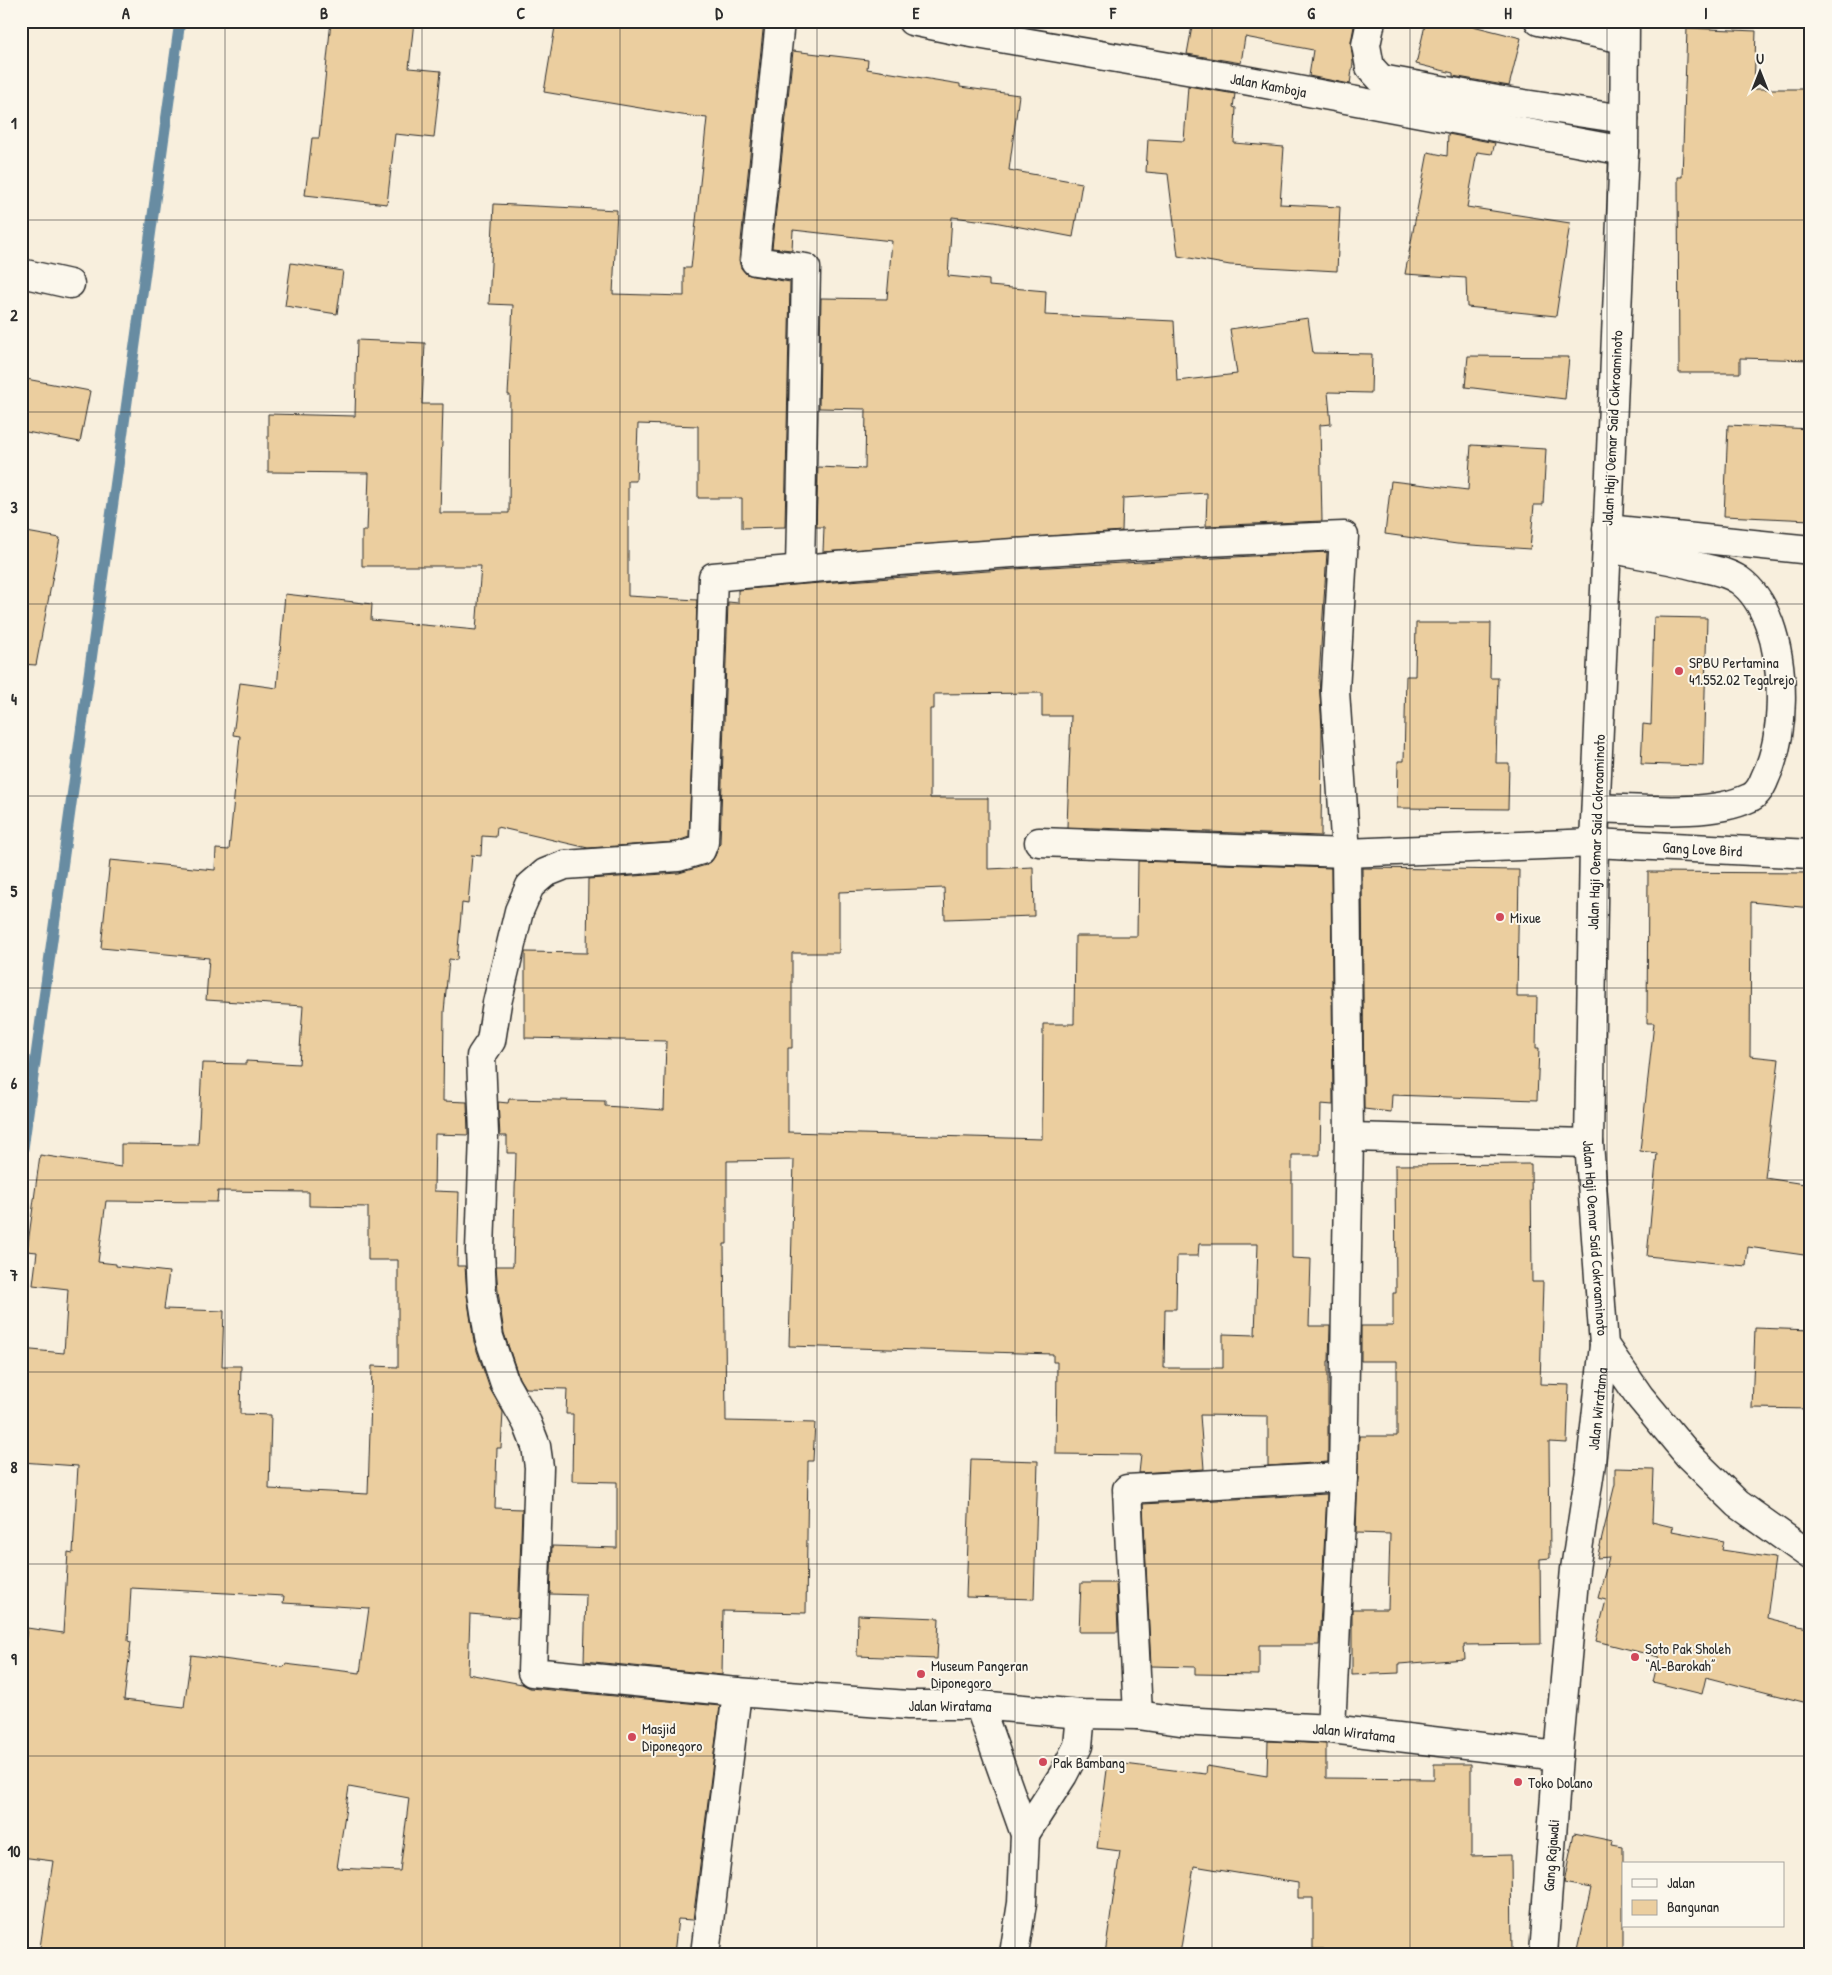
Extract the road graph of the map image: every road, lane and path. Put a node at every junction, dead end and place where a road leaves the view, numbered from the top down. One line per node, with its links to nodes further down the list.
1 (780, 21): 12 (street)
2 (912, 21): 7 (street, Jalan Kamboja)
3 (1371, 21): 6 (street)
4 (1539, 21): 5 (street)
5 (1624, 30): 6 (street, Jalan Haji Oemar Said Cokroaminoto)
6 (1624, 119): 7 (street, Jalan Haji Oemar Said Cokroaminoto)
7 (1624, 151): 10 (street, Jalan Haji Oemar Said Cokroaminoto)
8 (21, 273): 9 (street)
9 (70, 284)
10 (1607, 538): 11 (street); 13 (street, Jalan Haji Oemar Said Cokroaminoto); 13 (street)
11 (1811, 550)
12 (800, 569): 16 (street); 23 (street, Jalan Wiratama)
13 (1596, 808): 15 (street, Jalan Haji Oemar Said Cokroaminoto)
14 (1039, 842): 16 (street, Gang Love Bird)
15 (1594, 843): 16 (street, Gang Love Bird); 17 (street, Gang Love Bird); 19 (street, Jalan Haji Oemar Said Cokroaminoto)
16 (1346, 853): 18 (street)
17 (1811, 854)
18 (1349, 1137): 19 (street); 21 (street)
19 (1589, 1143): 20 (street, Jalan Haji Oemar Said Cokroaminoto)
20 (1604, 1345): 22 (street, Jalan Haji Oemar Said Cokroaminoto); 28 (street, Jalan Wiratama)
21 (1343, 1477): 26 (street); 27 (street)
22 (1811, 1556)
23 (737, 1692): 24 (street, Jalan Wiratama); 30 (street)
24 (979, 1705): 25 (street, Jalan Wiratama); 29 (street)
25 (1081, 1714): 26 (street, Jalan Wiratama); 29 (street)
26 (1138, 1714): 27 (street, Jalan Wiratama)
27 (1331, 1730): 28 (street, Jalan Wiratama)
28 (1558, 1756): 32 (street, Gang Rajawali)
29 (1025, 1834): 31 (street)
30 (705, 1954)
31 (1014, 1954)
32 (1543, 1954)

